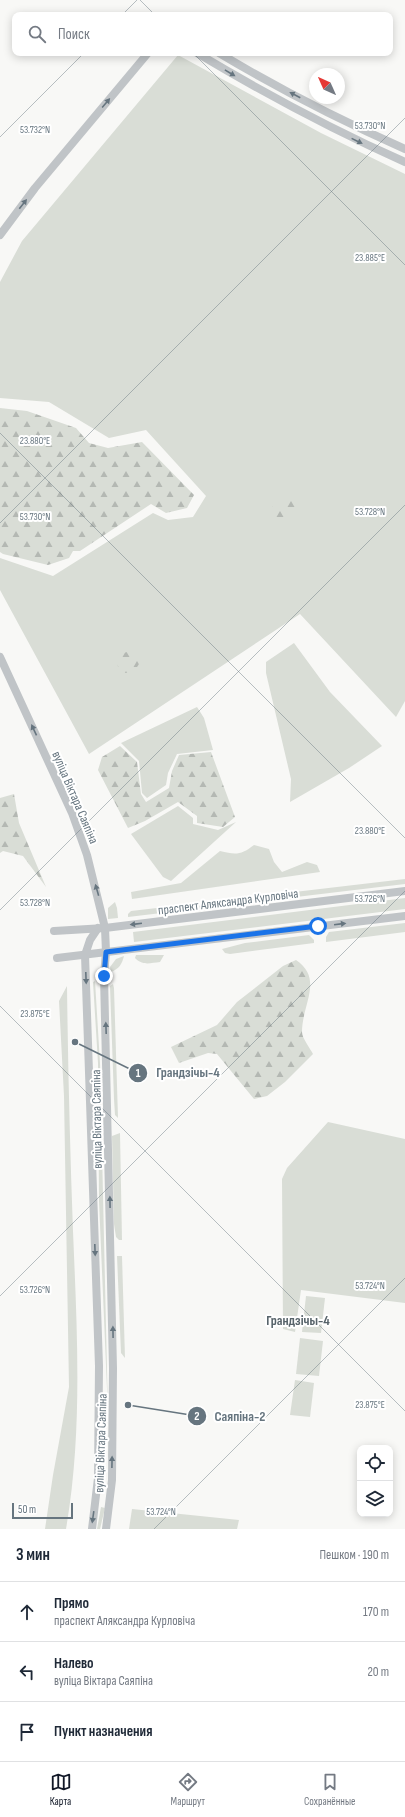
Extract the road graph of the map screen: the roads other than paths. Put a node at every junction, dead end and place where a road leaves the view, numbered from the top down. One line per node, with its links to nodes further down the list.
1 (145, 56): 6 (street, one-way to 1)
2 (201, 56): 5 (street, one-way to 5)
3 (225, 56): 4 (street, one-way to 3)
4 (405, 150)
5 (405, 162)
6 (0, 235)
7 (0, 658): 10 (street, вуліца Віктара Саяпіна, one-way to 7)
8 (405, 891): 10 (street, праспект Аляксандра Курловіча, one-way to 10)
9 (405, 916): 12 (street, one-way to 9)
10 (102, 928): 11 (street, праспект Аляксандра Курловіча); 12 (street, вуліца Віктара Саяпіна); 13 (street, вуліца Віктара Саяпіна)
11 (54, 931)
12 (106, 952): 13 (street); 16 (street, вуліца Віктара Саяпіна, one-way to 12)
13 (85, 954): 14 (street); 15 (street, вуліца Віктара Саяпіна, one-way to 15)
14 (57, 958)
15 (98, 1478): 16 (street); 17 (street, вуліца Віктара Саяпіна, one-way to 17)
16 (112, 1480): 18 (street, вуліца Віктара Саяпіна)
17 (92, 1529)
18 (106, 1529)

